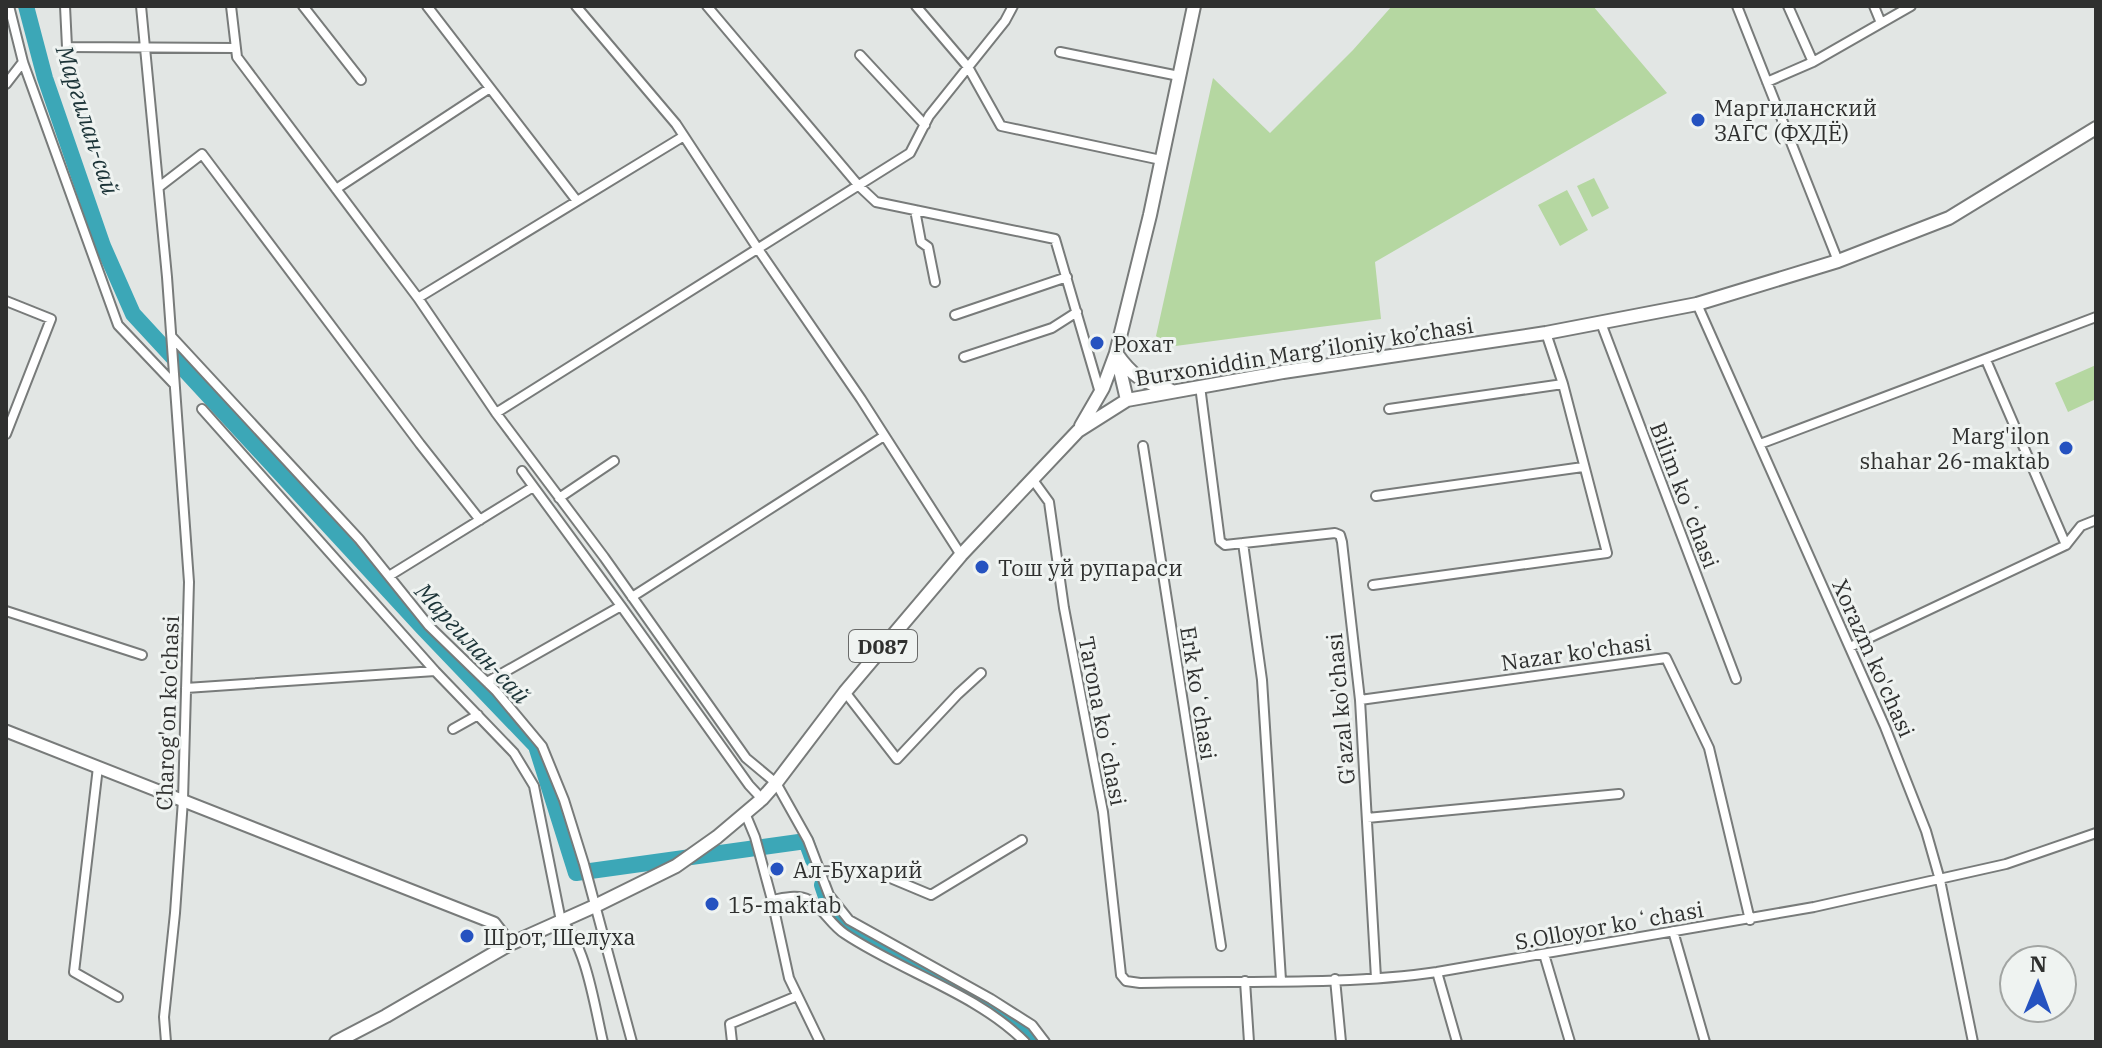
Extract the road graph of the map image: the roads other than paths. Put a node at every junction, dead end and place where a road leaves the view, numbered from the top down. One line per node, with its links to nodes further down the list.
1 (9, 6): 21 (street)
2 (65, 6): 17 (street)
3 (141, 6): 17 (street, Charog'on ko'chasi)
4 (231, 6): 18 (street)
5 (303, 6): 25 (street)
6 (427, 6): 28 (street)
7 (576, 6): 31 (street)
8 (707, 6): 33 (street)
9 (916, 6): 23 (street)
10 (1013, 6): 23 (street)
11 (1194, 6): 24 (main road, D087)
12 (1737, 6): 26 (street)
13 (1788, 6): 22 (street)
14 (1874, 6): 16 (street)
15 (1911, 6): 16 (street)
16 (1881, 23): 22 (street)
17 (145, 47): 18 (street); 34 (street, Charog'on ko'chasi)
18 (236, 48): 35 (street)
19 (1060, 52): 24 (street)
20 (860, 55): 29 (street)
21 (23, 62): 27 (street); 55 (street)
22 (1813, 62): 26 (street)
23 (968, 67): 29 (street); 32 (street)
24 (1179, 76): 32 (main road, D087)
25 (361, 80)
26 (1767, 82): 39 (street)
27 (6, 84)
28 (490, 88): 35 (street); 36 (street)
29 (925, 125): 33 (street)
30 (2096, 128): 39 (main road, Burxoniddin Marg’iloniy ko’chasi)
31 (684, 136): 36 (street); 38 (street)
32 (1161, 160): 51 (main road, D087)
33 (859, 186): 37 (street); 38 (street)
34 (159, 187): 50 (street, Charog'on ko'chasi); 75 (street)
35 (336, 189): 42 (street)
36 (577, 201): 42 (street)
37 (915, 210): 40 (street); 41 (street)
38 (758, 249): 62 (street); 65 (street)
39 (1838, 261): 44 (main road, Burxoniddin Marg’iloniy ko’chasi)
40 (1067, 277): 45 (street); 46 (street)
41 (935, 282)
42 (418, 298): 62 (street)
43 (6, 301): 64 (street)
44 (1697, 304): 48 (main road, Burxoniddin Marg’iloniy ko’chasi); 66 (street, Xorazm ko'chasi)
45 (1077, 312): 52 (street); 58 (street)
46 (955, 315)
47 (2096, 317): 53 (street)
48 (1601, 323): 49 (main road, Burxoniddin Marg’iloniy ko’chasi); 89 (street, Bilim koʻchasi)
49 (1546, 333): 54 (street); 56 (main road, Burxoniddin Marg’iloniy ko’chasi)
50 (172, 337): 55 (street, Charog'on ko'chasi); 80 (street)
51 (1116, 353): 57 (main road); 58 (main road, D087); 59 (main road, D087)
52 (964, 357)
53 (1986, 360): 66 (street); 78 (street)
54 (1563, 384): 61 (street); 69 (street)
55 (175, 385): 91 (street, Charog'on ko'chasi)
56 (1200, 386): 57 (main road, Burxoniddin Marg’iloniy ko’chasi); 77 (street)
57 (1173, 390): 59 (main road, Burxoniddin Marg’iloniy ko’chasi / D087)
58 (1100, 393): 63 (main road, D087)
59 (1127, 400): 63 (main road, Burxoniddin Marg’iloniy ko’chasi / D087)
60 (202, 409): 87 (street)
61 (1389, 409)
62 (496, 413): 74 (street)
63 (1078, 431): 71 (main road, Burxoniddin Marg’iloniy ko’chasi / D087)
64 (6, 434)
65 (884, 436): 79 (street); 82 (street)
66 (1760, 444): 85 (street, Xorazm ko'chasi)
67 (1143, 446): 114 (street, Erk koʻchasi)
68 (614, 461): 74 (street)
69 (1583, 467): 73 (street); 81 (street)
70 (522, 471): 72 (street)
71 (1033, 480): 79 (main road, Burxoniddin Marg’iloniy ko’chasi / D087); 117 (street, Tarona koʻchasi)
72 (533, 487): 75 (street); 83 (street)
73 (1376, 496)
74 (559, 498): 82 (street)
75 (480, 520): 80 (street)
76 (2096, 520): 78 (street)
77 (1243, 543): 93 (street, G'azal ko'chasi); 120 (street)
78 (2066, 545): 85 (street)
79 (961, 555): 92 (main road, Burxoniddin Marg’iloniy ko’chasi / D087)
80 (389, 576): 90 (street)
81 (1373, 585)
82 (632, 597): 98 (street)
83 (621, 606): 90 (street); 100 (street)
84 (6, 611): 86 (street)
85 (1850, 647): 107 (street, Xorazm ko'chasi)
86 (142, 655)
87 (435, 671): 91 (street); 94 (street)
88 (981, 673): 92 (street)
89 (1736, 679)
90 (487, 682): 109 (street)
91 (186, 688): 101 (street, Charog'on ko'chasi)
92 (845, 692): 98 (main road, Burxoniddin Marg’iloniy ko’chasi / D087)
93 (1360, 700): 103 (street, G'azal ko'chasi); 110 (street, Nazar ko'chasi)
94 (478, 715): 95 (street); 111 (street)
95 (453, 729)
96 (6, 731): 97 (main road)
97 (98, 767): 101 (main road); 123 (street)
98 (776, 783): 100 (main road, Burxoniddin Marg’iloniy ko’chasi / D087); 106 (street)
99 (1619, 794): 103 (street)
100 (762, 799): 102 (main road, Burxoniddin Marg’iloniy ko’chasi / D087)
101 (183, 800): 113 (main road); 124 (street, Charog'on ko'chasi)
102 (745, 813): 108 (street); 109 (main road, Burxoniddin Marg’iloniy ko’chasi / D087)
103 (1367, 818): 118 (street, G'azal ko'chasi)
104 (2096, 833): 107 (street, S.Olloyor koʻchasi)
105 (1022, 840): 106 (street)
106 (819, 871): 131 (street)
107 (1940, 880): 110 (street, S.Olloyor koʻchasi); 137 (street, Xorazm ko'chasi)
108 (772, 900): 122 (street); 130 (street)
109 (595, 906): 111 (main road, Burxoniddin Marg’iloniy ko’chasi / D087); 127 (street)
110 (1750, 920): 112 (street, S.Olloyor koʻchasi)
111 (561, 921): 113 (main road, Burxoniddin Marg’iloniy ko’chasi / D087); 126 (street)
112 (1673, 931): 115 (street, S.Olloyor koʻchasi); 136 (street)
113 (510, 944): 125 (main road, Burxoniddin Marg’iloniy ko’chasi / D087)
114 (1221, 946)
115 (1544, 954): 116 (street, S.Olloyor koʻchasi); 135 (street)
116 (1437, 972): 118 (street, S.Olloyor koʻchasi); 134 (street)
117 (1121, 975): 121 (street, S.Olloyor koʻchasi)
118 (1376, 978): 119 (street, S.Olloyor koʻchasi)
119 (1335, 979): 120 (street, S.Olloyor koʻchasi); 133 (street)
120 (1281, 980): 121 (street, S.Olloyor koʻchasi)
121 (1245, 981): 132 (street)
122 (797, 996): 128 (street); 129 (street)
123 (118, 997)
124 (166, 1042)
125 (336, 1042)
126 (603, 1042)
127 (632, 1042)
128 (732, 1042)
129 (820, 1042)
130 (1025, 1042)
131 (1045, 1042)
132 (1249, 1042)
133 (1341, 1042)
134 (1457, 1042)
135 (1570, 1042)
136 (1705, 1042)
137 (1973, 1042)

